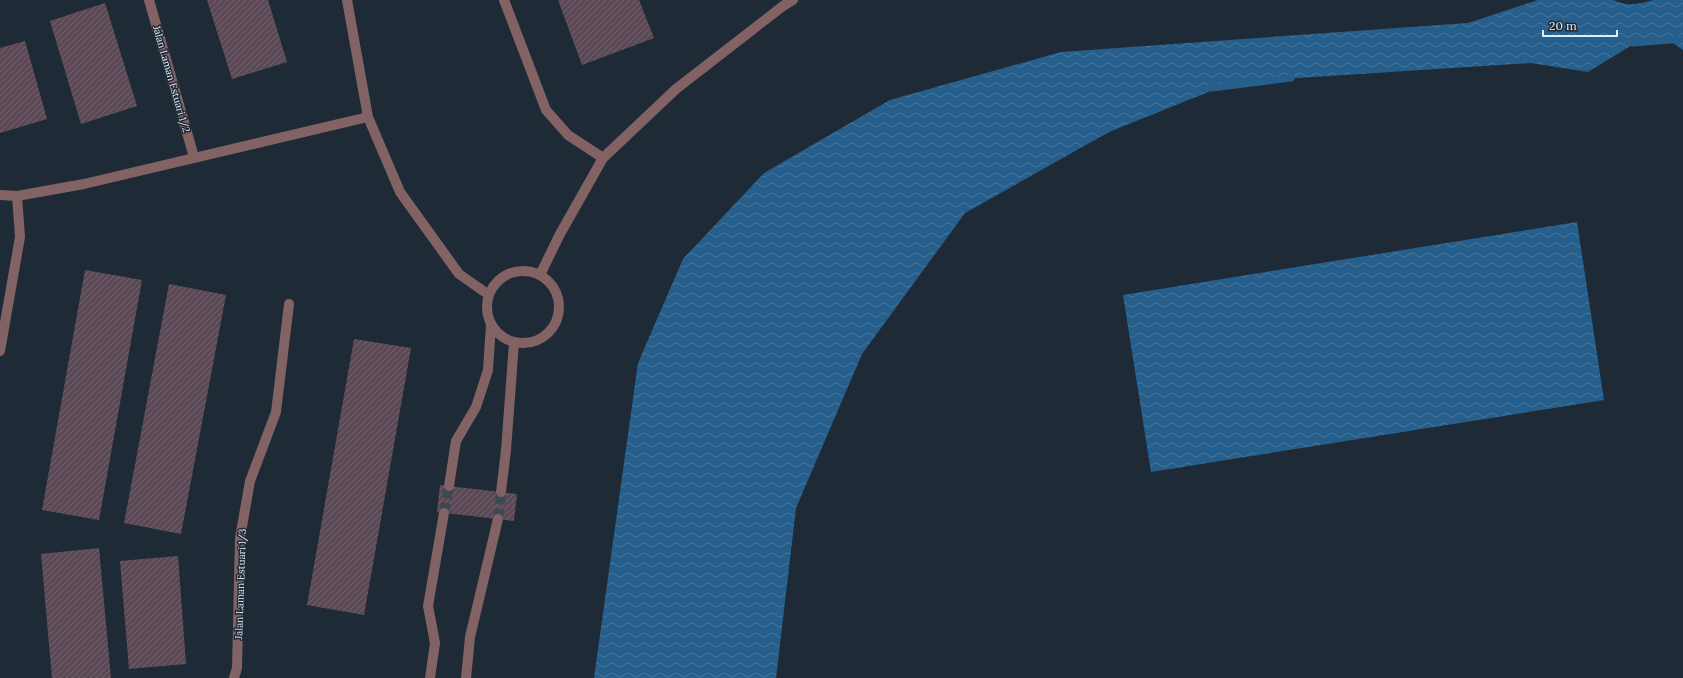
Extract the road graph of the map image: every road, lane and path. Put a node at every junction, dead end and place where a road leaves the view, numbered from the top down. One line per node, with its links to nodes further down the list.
1 (149, 0): 7 (street, Jalan Laman Estuari 1/2)
2 (347, 0): 6 (street)
3 (504, 0): 8 (street)
4 (793, 0): 5 (street)
5 (782, 3): 8 (street)
6 (368, 117): 7 (street); 12 (street)
7 (194, 157): 10 (street)
8 (603, 158): 11 (street)
9 (0, 195): 10 (street)
10 (17, 196): 16 (street)
11 (540, 275): 12 (street); 15 (street)
12 (489, 295): 14 (street)
13 (289, 304): 21 (street, Jalan Laman Estuari 1/3)
14 (491, 325): 15 (street); 17 (street)
15 (514, 343): 18 (street)
16 (0, 351)
17 (449, 486)
18 (502, 492)
19 (444, 513): 22 (street)
20 (498, 520): 23 (street)
21 (234, 678)
22 (430, 678)
23 (466, 678)

